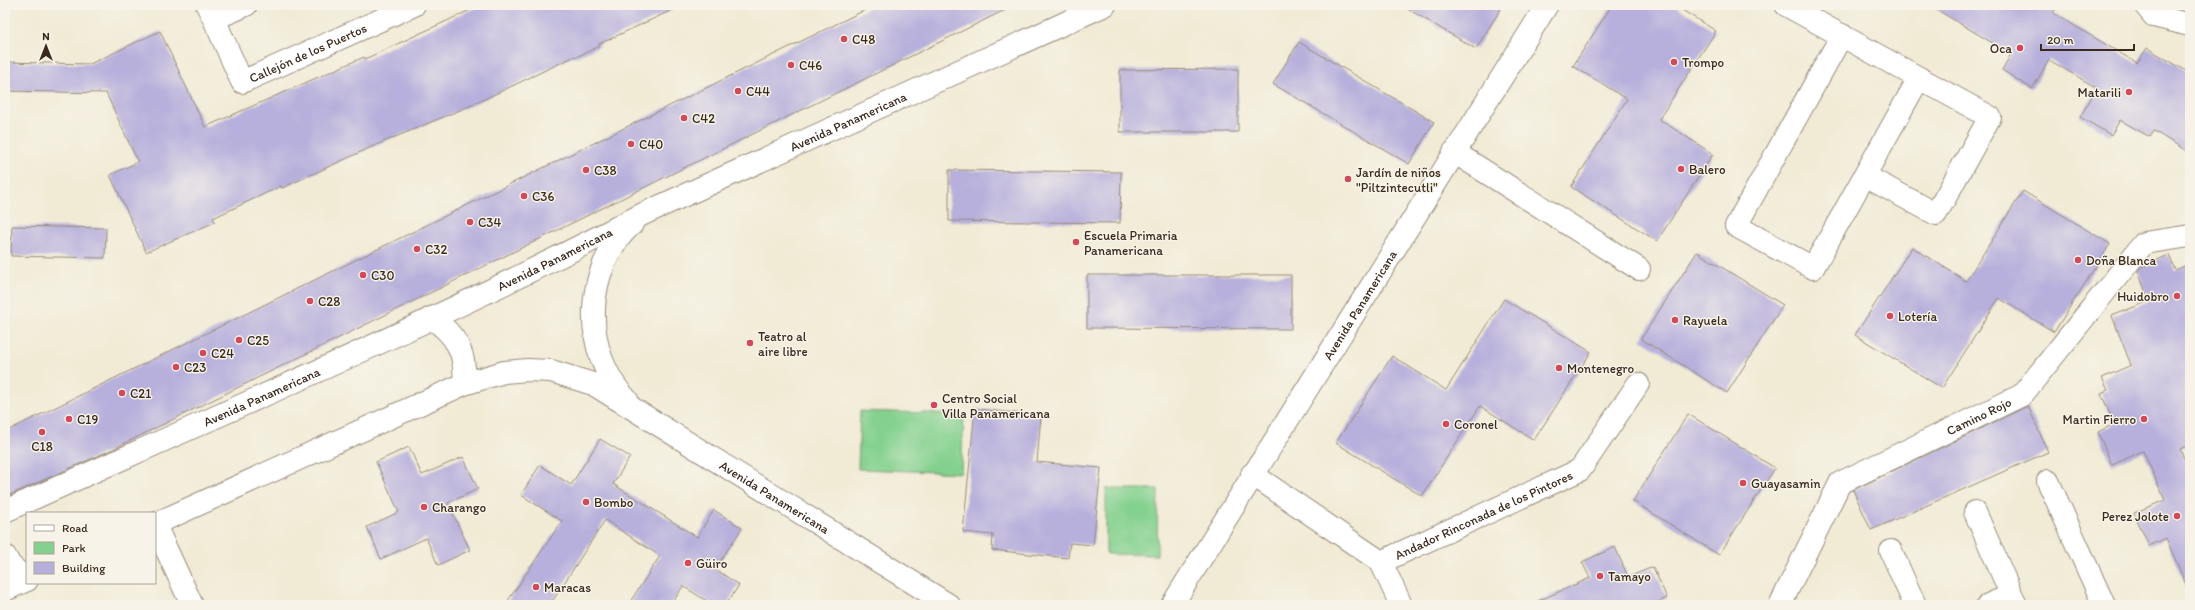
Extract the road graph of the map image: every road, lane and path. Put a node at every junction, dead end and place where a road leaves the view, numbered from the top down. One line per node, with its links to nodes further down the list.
1 (246, 5): 7 (street, Callejón de los Puertos)
2 (414, 5): 7 (street, Callejón de los Puertos)
3 (1105, 5): 13 (street, Avenida Panamericana)
4 (1547, 5): 11 (street, Avenida Panamericana)
5 (1786, 5): 9 (street)
6 (2145, 5): 8 (street)
7 (211, 12)
8 (2190, 25)
9 (1842, 35): 10 (street); 12 (street)
10 (1919, 78): 12 (street); 12 (street)
11 (1454, 152): 15 (street); 20 (street, Avenida Panamericana)
12 (1865, 176)
13 (644, 214): 16 (street, Avenida Panamericana); 19 (street)
14 (2190, 236): 37 (street, Camino Rojo)
15 (1639, 269)
16 (431, 318): 17 (street); 22 (street, Avenida Panamericana)
17 (464, 384): 19 (street, Avenida Panamericana); 24 (street, Avenida Panamericana)
18 (1638, 384): 28 (street, Andador Rinconada de los Pintores)
19 (638, 411): 34 (street, Avenida Panamericana)
20 (1252, 474): 28 (street); 35 (street, Avenida Panamericana)
21 (2048, 480): 40 (street)
22 (5, 511)
23 (1974, 512): 32 (street)
24 (156, 525)
25 (156, 527): 33 (street)
26 (1891, 551): 38 (street)
27 (5, 556): 29 (street)
28 (1380, 562): 36 (street, Andador Rinconada de los Pintores)
29 (26, 579)
30 (26, 580): 31 (street)
31 (5, 590)
32 (2014, 600): 39 (street)
33 (192, 605)
34 (949, 605)
35 (1172, 605)
36 (1401, 605)
37 (1780, 605)
38 (1915, 605)
39 (1988, 605)
40 (2104, 605)

